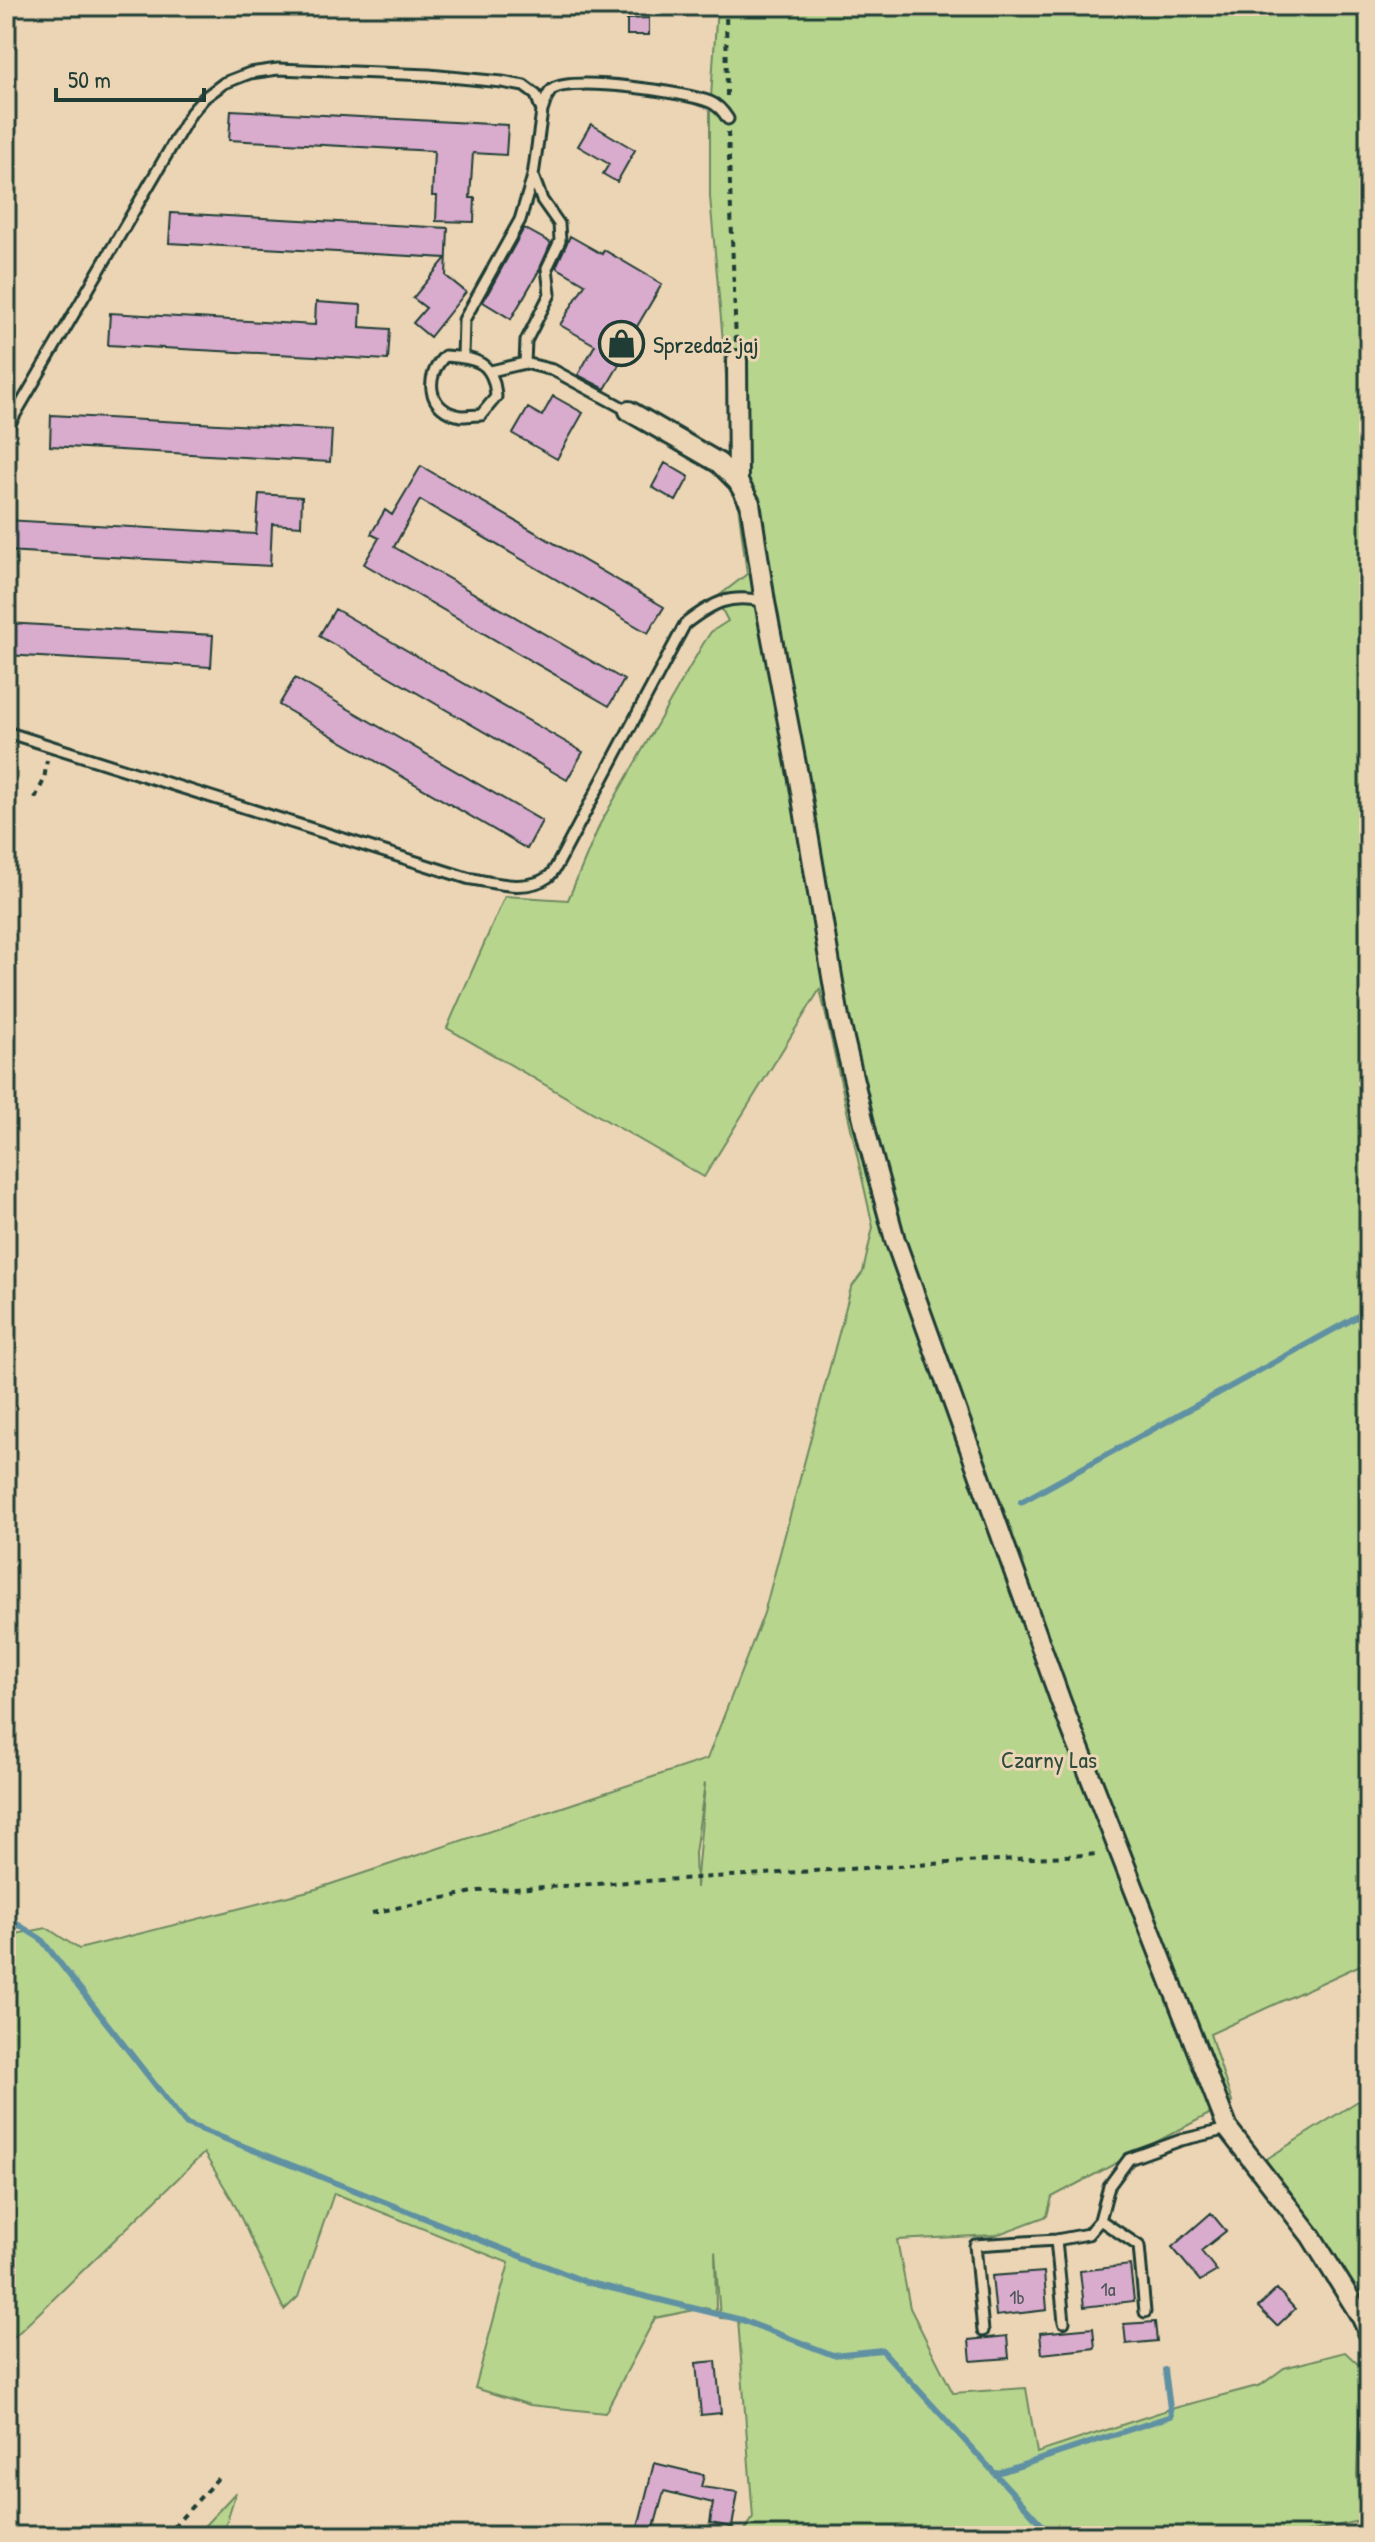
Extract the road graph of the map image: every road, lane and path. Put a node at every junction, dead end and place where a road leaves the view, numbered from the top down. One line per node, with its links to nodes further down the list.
1 (726, 6): 3 (path)
2 (542, 111): 3 (lane); 4 (lane); 10 (lane)
3 (728, 119): 6 (path)
4 (533, 176): 5 (lane); 7 (lane)
5 (463, 357): 8 (lane); 8 (lane)
6 (737, 360): 11 (street)
7 (525, 363): 8 (lane); 9 (lane)
8 (491, 371)
9 (629, 411): 11 (street)
10 (6, 430)
11 (738, 482): 12 (street)
12 (765, 602): 14 (lane); 16 (street)
13 (6, 732): 14 (lane)
14 (49, 745): 15 (path)
15 (35, 798)
16 (1125, 1863): 17 (path); 18 (street)
17 (372, 1913)
18 (1228, 2129): 19 (lane); 24 (street)
19 (1100, 2220): 20 (lane); 21 (lane)
20 (1056, 2240): 22 (lane); 23 (lane)
21 (1145, 2312)
22 (1064, 2322)
23 (983, 2331)
24 (1369, 2334)
25 (220, 2476): 26 (path)
26 (165, 2536)

